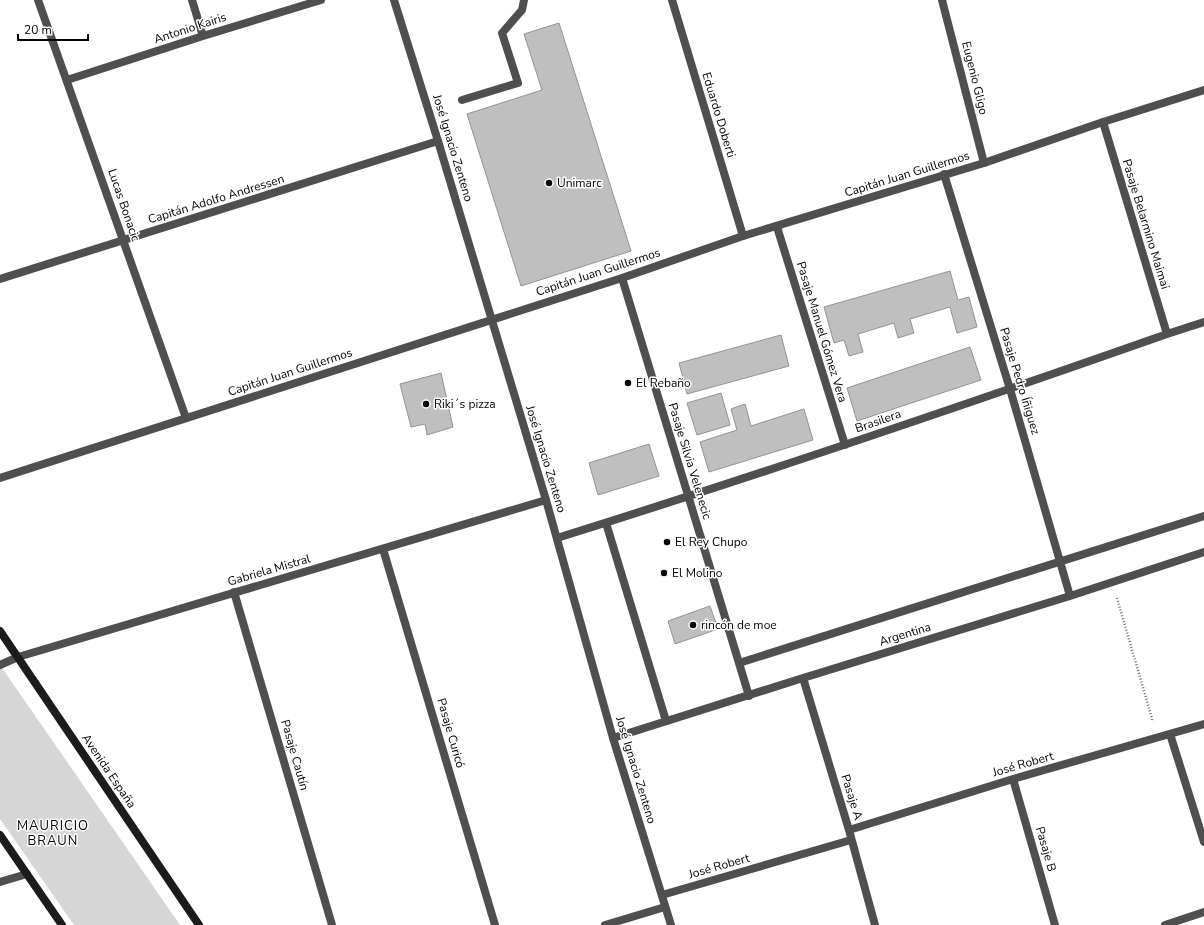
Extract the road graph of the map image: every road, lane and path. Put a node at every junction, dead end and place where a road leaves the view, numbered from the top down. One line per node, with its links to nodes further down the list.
1 (38, 0): 9 (street, Lucas Bonacic)
2 (192, 0): 8 (street)
3 (321, 0): 8 (street, Antonio Kairis)
4 (394, 0): 13 (street, José Ignacio Zenteno)
5 (524, 0): 11 (street)
6 (672, 0): 17 (street, Eduardo Doberti)
7 (942, 0): 14 (street, Eugenio Gligo)
8 (203, 36): 9 (street, Antonio Kairis)
9 (67, 80): 18 (street, Lucas Bonacic)
10 (1204, 90): 12 (street, Capitán Juan Guillermos)
11 (462, 100)
12 (1103, 122): 14 (street, Capitán Juan Guillermos); 23 (street, Pasaje Belarmino Maimai)
13 (438, 141): 18 (street, Capitán Adolfo Andressen); 21 (street, José Ignacio Zenteno)
14 (984, 162): 15 (street, Capitán Juan Guillermos)
15 (944, 174): 16 (street, Capitán Juan Guillermos); 24 (street, Pasaje Pedro Íñiguez)
16 (777, 227): 17 (street, Capitán Juan Guillermos); 26 (street, Pasaje Manuel Gómez Vera)
17 (743, 236): 20 (street, Capitán Juan Guillermos)
18 (123, 240): 19 (street, Capitán Adolfo Andressen); 25 (street, Lucas Bonacic)
19 (0, 278)
20 (622, 278): 21 (street, Capitán Juan Guillermos); 28 (street, Pasaje Silvia Velenecic)
21 (491, 320): 25 (street, Capitán Juan Guillermos); 29 (street, José Ignacio Zenteno)
22 (1204, 322): 23 (street, Brasilera)
23 (1167, 334): 24 (street, Brasilera)
24 (1010, 389): 26 (street, Brasilera); 35 (street, Pasaje Pedro Íñiguez)
25 (186, 418): 27 (street, Capitán Juan Guillermos)
26 (845, 445): 28 (street, Brasilera)
27 (0, 478)
28 (688, 497): 31 (street, Brasilera); 41 (street, Pasaje Silvia Velenecic)
29 (546, 500): 32 (street, José Ignacio Zenteno); 33 (street, Gabriela Mistral)
30 (1204, 516): 35 (street, Argentina)
31 (606, 523): 32 (street, Brasilera); 45 (street)
32 (557, 538): 48 (street, José Ignacio Zenteno)
33 (383, 549): 37 (street, Gabriela Mistral); 63 (street, Pasaje Curicó)
34 (1204, 552): 36 (street, Argentina)
35 (1060, 562): 38 (street, Pasaje Pedro Íñiguez); 41 (street, Argentina)
36 (1112, 582): 38 (street, Argentina); 49 (path)
37 (234, 592): 40 (street, Gabriela Mistral); 62 (street, Pasaje Cautín)
38 (1070, 596): 43 (street, Argentina)
39 (0, 631): 40 (main road, Avenida España)
40 (18, 657): 42 (street, Gabriela Mistral); 61 (main road, Avenida España)
41 (739, 663): 44 (street, Pasaje Silvia Velenecic)
42 (0, 665)
43 (803, 678): 44 (street, Argentina); 51 (street, Pasaje A)
44 (749, 696): 45 (street, Argentina)
45 (666, 721): 48 (street, Argentina)
46 (1204, 724): 47 (street, José Robert)
47 (1170, 734): 49 (street, José Robert); 54 (street)
48 (613, 738): 57 (street, José Ignacio Zenteno)
49 (1158, 738): 50 (street, José Robert)
50 (1013, 779): 51 (street, José Robert); 67 (street, Pasaje B)
51 (849, 830): 53 (street, Pasaje A)
52 (0, 835): 55 (main road)
53 (851, 840): 57 (street, José Robert); 66 (street, Pasaje A)
54 (1204, 842)
55 (28, 874): 56 (street); 60 (main road)
56 (0, 882)
57 (662, 895): 58 (street, José Ignacio Zenteno)
58 (665, 907): 64 (street); 65 (street, José Ignacio Zenteno)
59 (1204, 912): 68 (street)
60 (62, 925)
61 (199, 925)
62 (332, 925)
63 (495, 925)
64 (605, 925)
65 (671, 925)
66 (875, 925)
67 (1055, 925)
68 (1164, 925)

